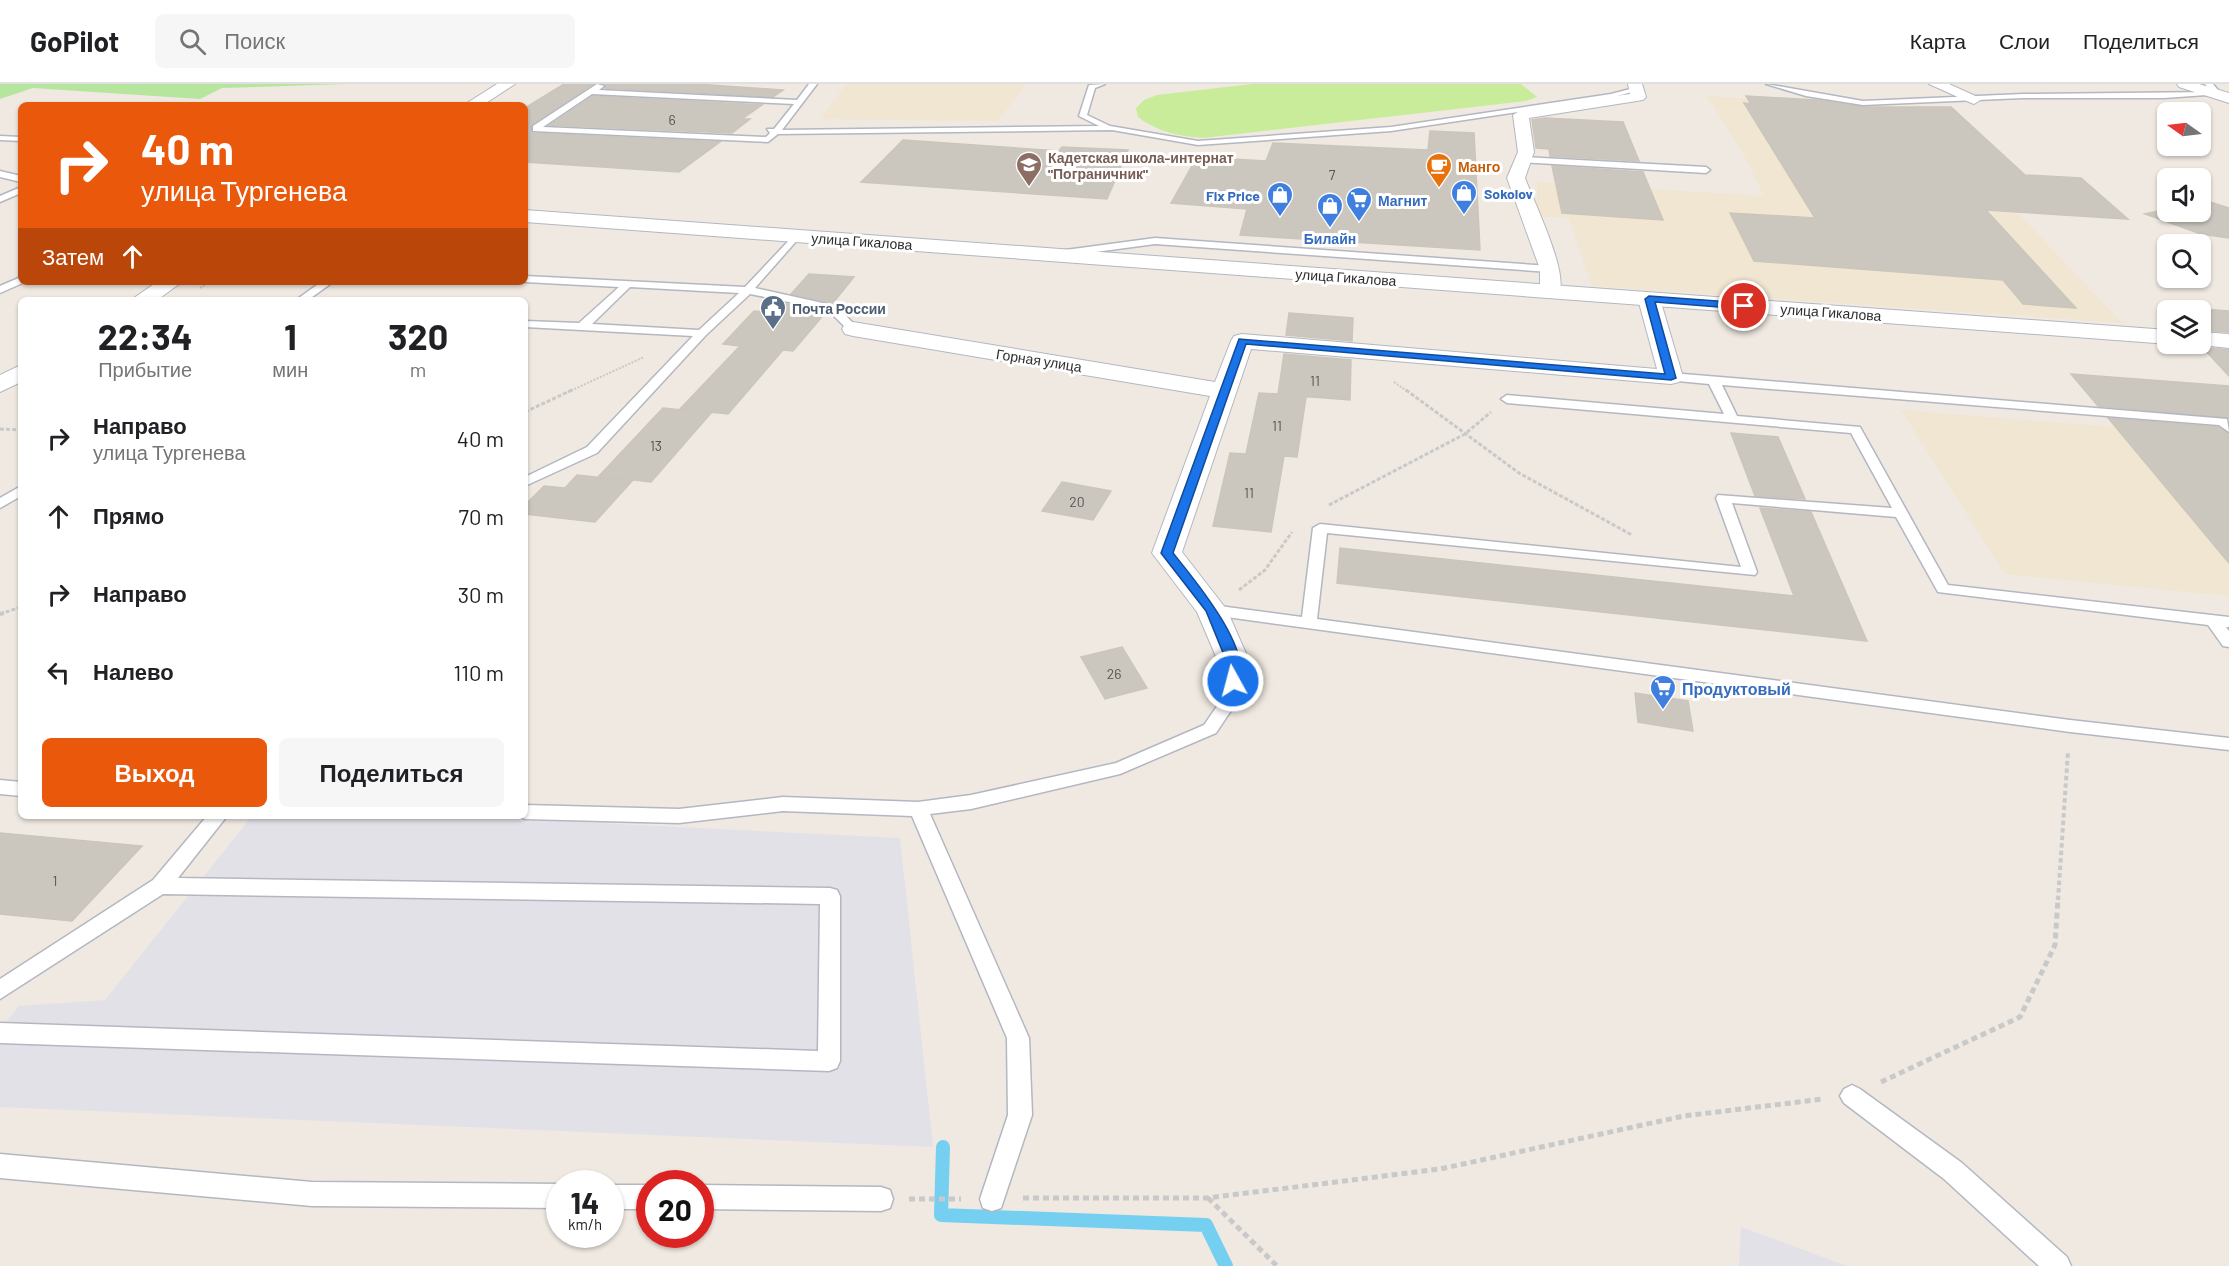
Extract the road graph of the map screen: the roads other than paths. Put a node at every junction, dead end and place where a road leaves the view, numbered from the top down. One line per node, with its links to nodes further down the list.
1 (507, 84): 13 (street)
2 (603, 84): 10 (lane)
3 (813, 84): 14 (lane)
4 (1101, 84): 8 (lane)
5 (1770, 84): 12 (lane)
6 (1936, 84): 12 (street)
7 (2184, 84): 11 (street)
8 (1090, 85): 16 (lane)
9 (1635, 87): 16 (lane); 20 (street)
10 (591, 92): 14 (lane); 15 (lane)
11 (2221, 92): 12 (lane)
12 (1974, 99)
13 (477, 102)
14 (799, 102): 17 (lane)
15 (547, 122): 17 (lane); 17 (lane)
16 (1112, 128): 17 (lane)
17 (776, 132)
18 (0, 138): 19 (lane)
19 (18, 139)
20 (1523, 160): 21 (lane); 29 (street)
21 (1706, 170)
22 (0, 174): 23 (lane)
23 (18, 178)
24 (18, 191): 25 (lane)
25 (0, 199)
26 (528, 216): 27 (street, улица Гикалова)
27 (796, 236): 28 (street, улица Гикалова); 36 (lane)
28 (1048, 255): 29 (lane); 37 (street, улица Гикалова)
29 (1550, 269): 37 (street)
30 (528, 279): 32 (lane)
31 (18, 281): 35 (lane)
32 (628, 284): 36 (lane); 42 (lane)
33 (167, 285): 38 (street)
34 (324, 285): 39 (lane)
35 (0, 290)
36 (748, 290): 43 (lane); 44 (lane)
37 (1551, 291): 40 (street, улица Гикалова)
38 (147, 297)
39 (306, 297)
40 (1649, 299): 45 (street, улица Гикалова); 49 (street)
41 (528, 324): 42 (lane)
42 (582, 327): 44 (lane)
43 (853, 329): 52 (street, Горная улица)
44 (702, 333): 56 (lane)
45 (2157, 336)
46 (2211, 340): 47 (street)
47 (2229, 341)
48 (18, 374): 51 (street)
49 (1671, 378): 50 (lane); 52 (street)
50 (1714, 381): 54 (lane); 55 (lane)
51 (0, 385)
52 (1224, 391): 60 (street)
53 (1507, 399): 54 (lane)
54 (1732, 419): 59 (lane)
55 (2229, 428)
56 (528, 481)
57 (18, 492): 58 (lane)
58 (0, 504)
59 (1901, 513): 61 (lane); 62 (lane)
60 (1212, 610): 62 (lane); 64 (street)
61 (2221, 621): 63 (lane)
62 (1309, 623): 65 (lane)
63 (2229, 642)
64 (1235, 665): 68 (lane)
65 (2229, 744)
66 (0, 787): 67 (lane)
67 (18, 789)
68 (918, 809): 69 (lane); 79 (lane)
69 (528, 812)
70 (216, 819): 71 (lane)
71 (160, 886): 72 (lane); 73 (lane)
72 (0, 990)
73 (0, 1034)
74 (1852, 1096): 80 (lane)
75 (0, 1166): 76 (lane)
76 (546, 1196)
77 (714, 1197): 78 (lane)
78 (881, 1199)
79 (992, 1199)
80 (2058, 1266)

